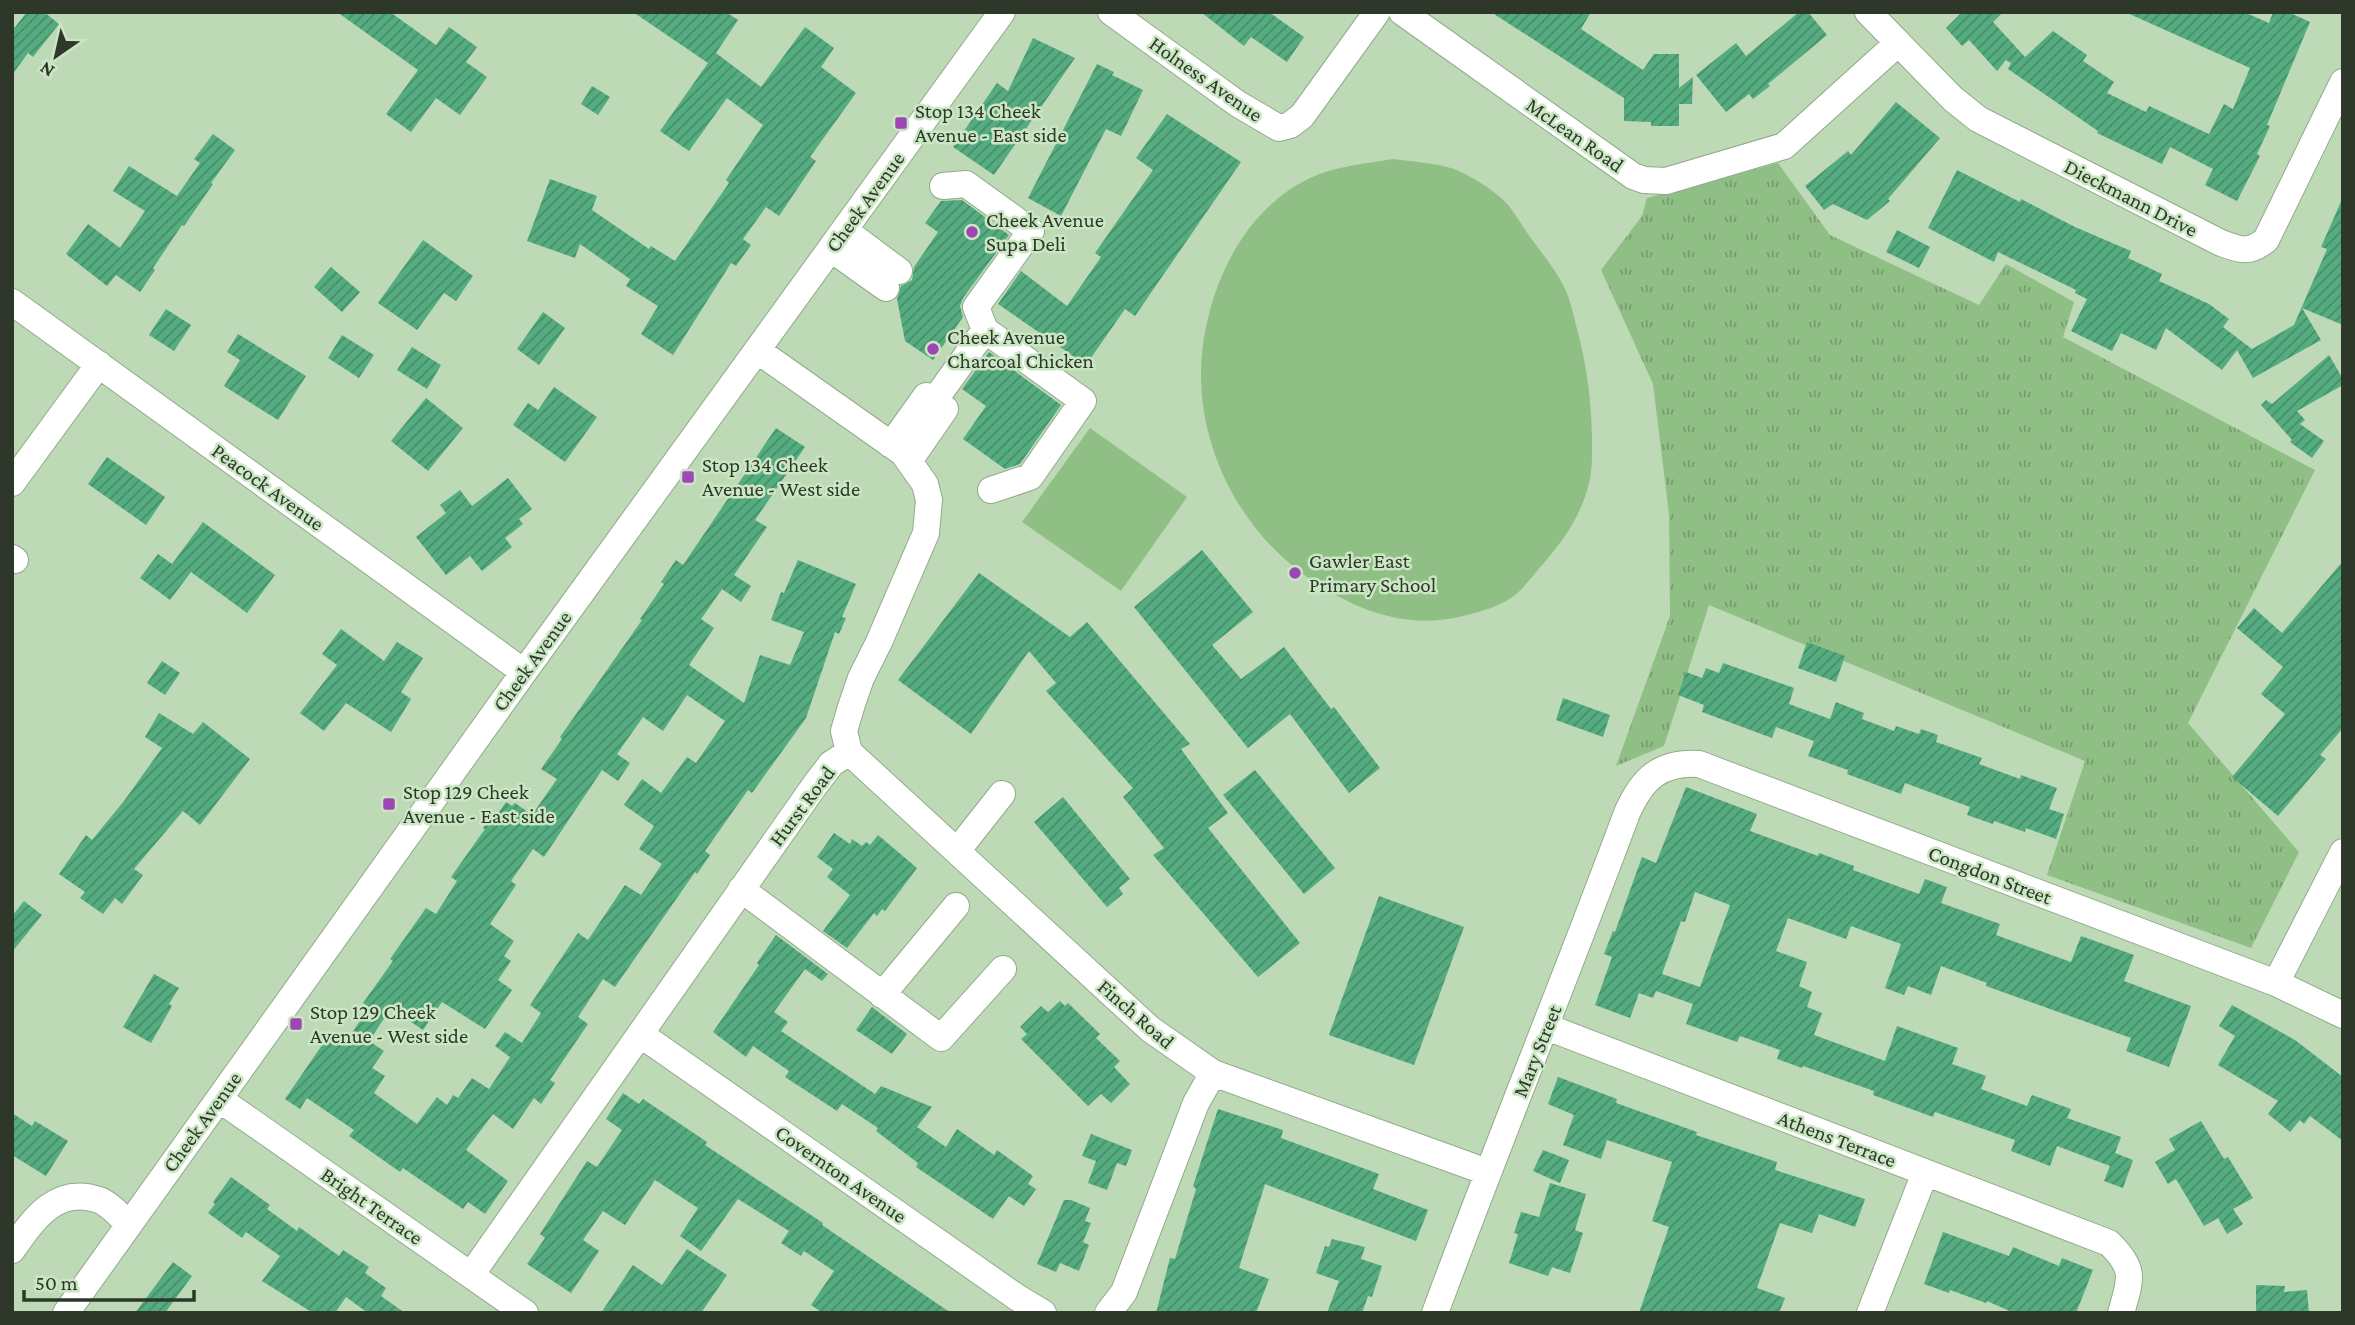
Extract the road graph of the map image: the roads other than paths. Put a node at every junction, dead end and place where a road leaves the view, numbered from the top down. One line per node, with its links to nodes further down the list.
1 (1002, 12): 9 (street, Cheek Avenue)
2 (1111, 12): 3 (street, Holness Avenue)
3 (1377, 12)
4 (1402, 12): 6 (street, McLean Road)
5 (1868, 12): 6 (street, Dieckmann Drive)
6 (1898, 43): 7 (street, Dieckmann Drive)
7 (2343, 82)
8 (943, 186): 12 (street)
9 (838, 239): 10 (street); 13 (street, Cheek Avenue)
10 (892, 279)
11 (12, 302): 14 (street, Peacock Avenue)
12 (985, 330): 15 (street); 17 (street)
13 (757, 351): 15 (street, Hurst Road); 18 (street, Cheek Avenue)
14 (99, 364): 16 (street); 18 (street, Peacock Avenue)
15 (900, 453): 19 (street, Hurst Road)
16 (12, 483)
17 (991, 490)
18 (524, 672): 33 (street, Cheek Avenue)
19 (849, 752): 22 (street, Finch Road); 24 (street, Hurst Road)
20 (1638, 788): 27 (street, Congdon Street); 30 (street, Mary Street)
21 (1002, 794): 22 (street)
22 (957, 851): 32 (street, Finch Road)
23 (2343, 852): 27 (street)
24 (741, 889): 28 (street); 31 (street, Hurst Road)
25 (956, 906): 28 (street)
26 (1003, 969): 28 (street)
27 (2276, 983): 29 (street, Congdon Street)
28 (882, 995)
29 (2343, 1016)
30 (1547, 1027): 34 (street, Mary Street); 35 (street, Athens Terrace)
31 (640, 1034): 38 (street, Hurst Road); 41 (street, Covernton Avenue)
32 (1213, 1073): 34 (street, Finch Road); 42 (street)
33 (219, 1099): 36 (street, Cheek Avenue); 38 (street, Bright Terrace)
34 (1487, 1172): 43 (street, Mary Street)
35 (1924, 1173): 44 (street); 45 (street, Athens Terrace)
36 (129, 1225): 37 (street); 39 (street, Cheek Avenue)
37 (12, 1250)
38 (471, 1275): 40 (street, Bright Terrace)
39 (66, 1313)
40 (525, 1313)
41 (1043, 1313)
42 (1108, 1313)
43 (1434, 1313)
44 (1870, 1313)
45 (2121, 1313)

